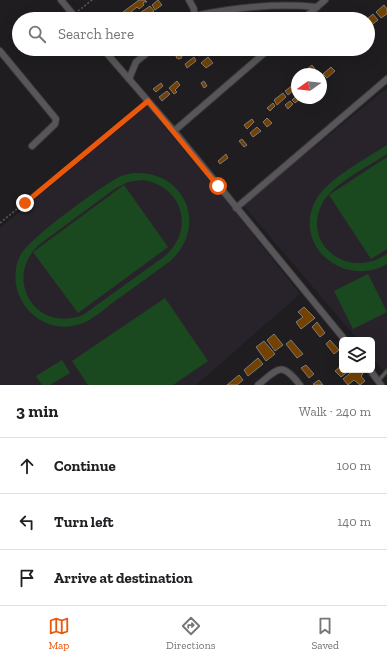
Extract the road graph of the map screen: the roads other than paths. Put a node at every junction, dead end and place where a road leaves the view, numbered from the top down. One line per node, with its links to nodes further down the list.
1 (61, 0): 5 (street)
2 (189, 0): 6 (street)
3 (324, 1): 4 (street)
4 (317, 7): 7 (street); 8 (street)
5 (72, 12)
6 (193, 12)
7 (216, 12)
8 (311, 12)
9 (0, 51): 16 (street)
10 (109, 56): 13 (street)
11 (143, 56): 13 (street)
12 (261, 56): 15 (street)
13 (129, 79): 15 (street)
14 (387, 80): 17 (street)
15 (174, 131): 17 (street)
16 (32, 146)
17 (236, 208): 18 (street)
18 (343, 337)
19 (387, 371): 21 (lane)
20 (372, 373): 21 (street)
21 (380, 383)
22 (258, 385): 23 (street)
23 (300, 385)

